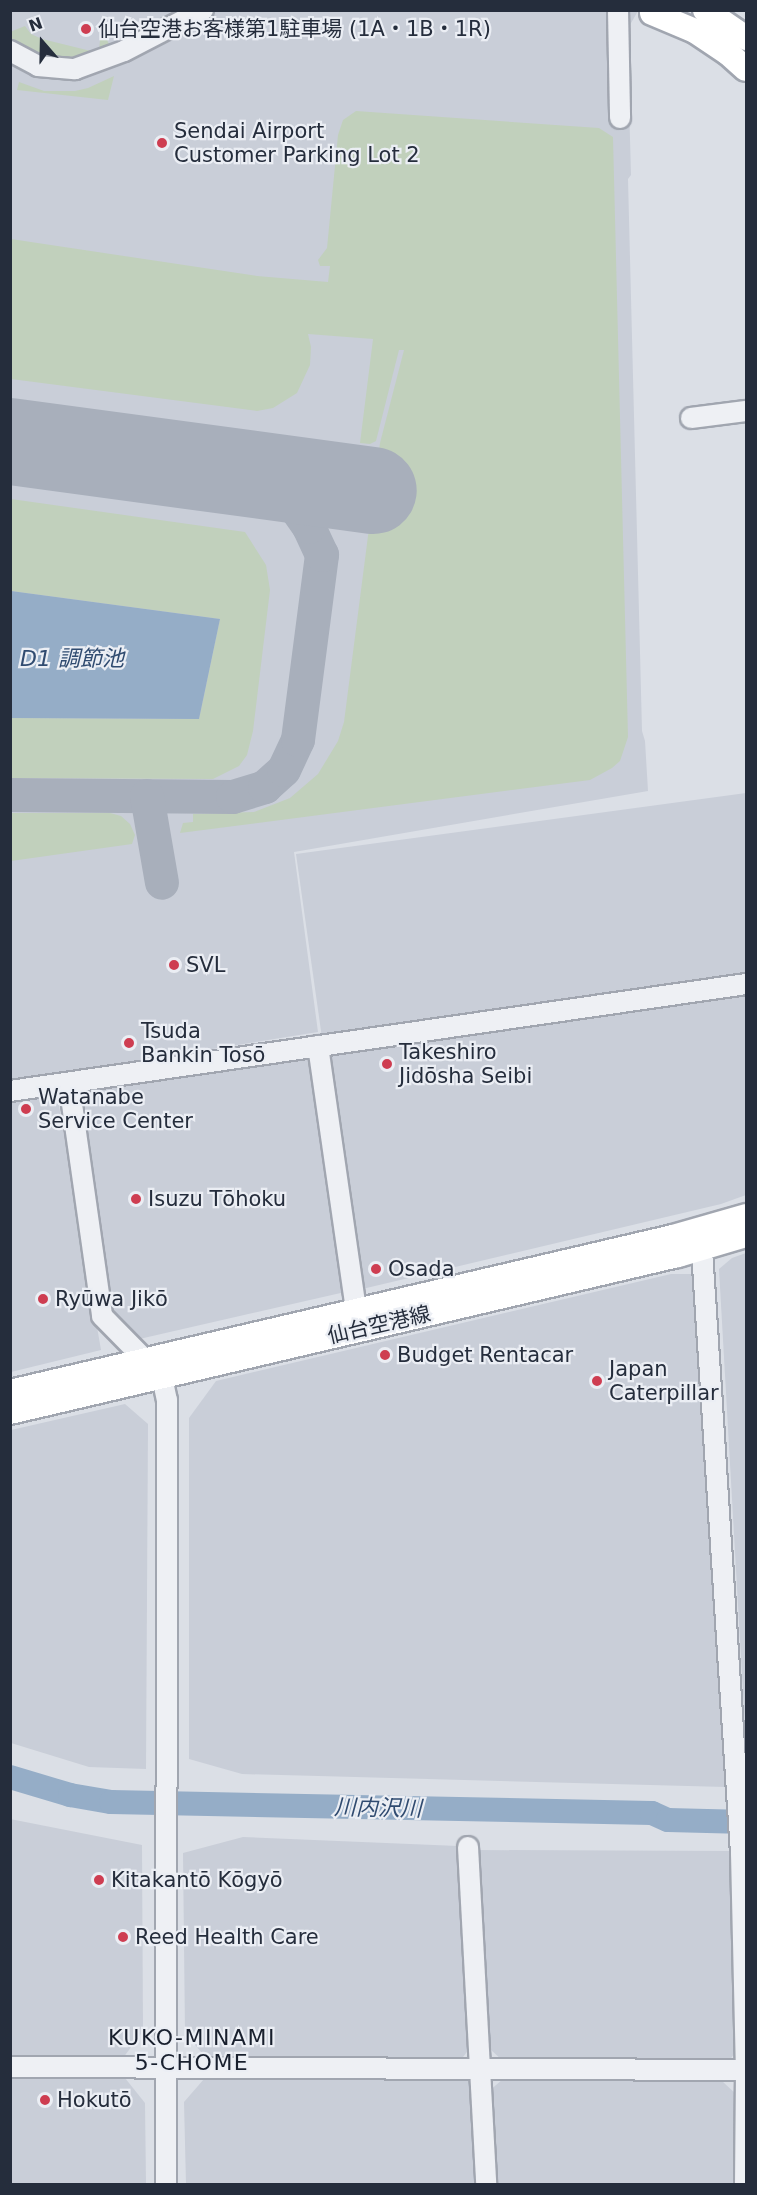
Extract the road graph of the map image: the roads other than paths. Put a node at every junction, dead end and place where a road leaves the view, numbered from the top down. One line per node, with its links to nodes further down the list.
1 (203, 10): 7 (street)
2 (618, 10): 9 (street)
3 (705, 10): 5 (main road)
4 (649, 11): 6 (main road)
5 (738, 32): 6 (street)
6 (715, 44): 8 (main road)
7 (10, 51)
8 (747, 69)
9 (620, 118)
10 (747, 411): 11 (street)
11 (692, 418)
12 (747, 984): 13 (street)
13 (318, 1046): 14 (street); 19 (street)
14 (69, 1083): 15 (street); 20 (street)
15 (10, 1091)
16 (747, 1216): 18 (main road, 仙台空港線)
17 (747, 1235): 18 (main road, 仙台空港線)
18 (702, 1239): 19 (main road, 仙台空港線); 27 (street)
19 (357, 1319): 20 (main road, 仙台空港線)
20 (154, 1369): 21 (main road, 仙台空港線); 22 (main road, 仙台空港線); 25 (street)
21 (10, 1392)
22 (10, 1412)
23 (468, 1847): 26 (street)
24 (10, 2067): 25 (street)
25 (165, 2068): 26 (street); 28 (street)
26 (480, 2068): 27 (street); 29 (street)
27 (746, 2070): 30 (street)
28 (166, 2184)
29 (486, 2184)
30 (745, 2184)

